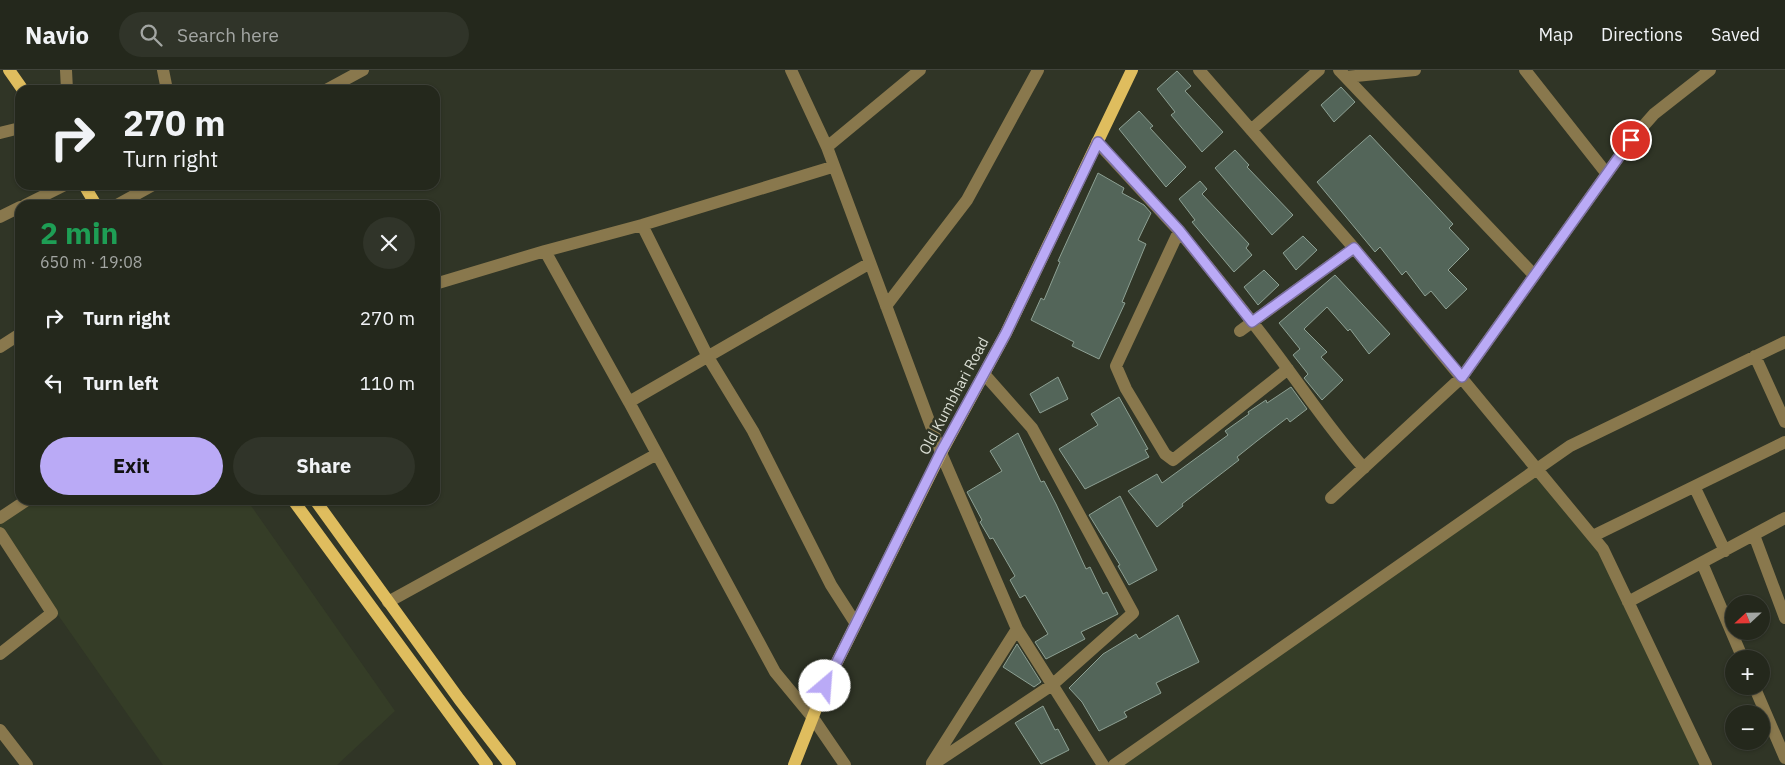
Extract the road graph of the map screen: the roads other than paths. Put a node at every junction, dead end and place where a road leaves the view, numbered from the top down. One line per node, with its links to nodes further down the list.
1 (9, 70): 15 (main road)
2 (66, 70): 16 (street)
3 (163, 70): 17 (street)
4 (363, 70): 18 (street)
5 (791, 70): 23 (street)
6 (920, 70): 23 (street)
7 (1038, 70): 39 (street)
8 (1132, 70): 22 (main road, Old Kumbhari Road)
9 (1199, 70): 20 (street)
10 (1319, 70): 20 (street)
11 (1415, 70): 14 (street)
12 (1525, 70): 25 (street)
13 (1710, 70): 25 (street)
14 (1342, 74): 37 (street)
15 (20, 85)
16 (67, 85)
17 (166, 85)
18 (335, 85)
19 (15, 129): 21 (street)
20 (1252, 130): 34 (street)
21 (0, 133)
22 (1098, 142): 33 (street); 48 (main road, Old Kumbhari Road)
23 (827, 147): 24 (street)
24 (832, 167): 32 (street); 36 (street)
25 (1607, 174): 37 (street)
26 (56, 190): 28 (street)
27 (144, 190): 29 (street)
28 (35, 200)
29 (126, 200)
30 (15, 210): 31 (street)
31 (0, 217)
32 (642, 225): 35 (street); 46 (street)
33 (1179, 230): 40 (street); 47 (street)
34 (1354, 248): 40 (street); 49 (street)
35 (545, 251): 38 (street); 51 (street)
36 (870, 263): 39 (street); 46 (street)
37 (1534, 275): 49 (street)
38 (440, 282)
39 (886, 306): 54 (street)
40 (1252, 322): 41 (street); 47 (street)
41 (1240, 331)
42 (15, 337): 44 (street)
43 (1785, 342): 45 (street)
44 (0, 347)
45 (1755, 356): 50 (street); 56 (street)
46 (708, 357): 51 (street); 73 (street)
47 (1288, 369): 57 (street)
48 (985, 375): 54 (main road, Old Kumbhari Road); 77 (street)
49 (1462, 377): 56 (street); 57 (street)
50 (1780, 398): 52 (street)
51 (629, 402): 55 (street)
52 (1785, 422)
53 (1785, 442): 58 (street)
54 (941, 452): 73 (main road, Old Kumbhari Road); 74 (street)
55 (657, 454): 70 (street); 79 (street)
56 (1536, 467): 67 (street); 89 (street)
57 (1364, 468): 59 (street)
58 (1695, 488): 67 (street); 68 (street)
59 (1331, 498)
60 (20, 505): 63 (street)
61 (297, 505): 82 (main road)
62 (319, 505): 70 (main road)
63 (0, 518)
64 (1785, 518): 66 (street)
65 (0, 533): 76 (street)
66 (1754, 535): 68 (street); 72 (street)
67 (1593, 536): 71 (street)
68 (1725, 551): 69 (street)
69 (1702, 563): 71 (street); 75 (street)
70 (388, 602): 84 (main road)
71 (1628, 602): 90 (street)
72 (1785, 618)
73 (856, 624): 79 (main road, Old Kumbhari Road)
74 (1017, 629): 77 (street); 87 (street)
75 (1739, 650)
76 (0, 654)
77 (1052, 685): 87 (street); 88 (street)
78 (1758, 695): 81 (street)
79 (813, 718): 85 (main road, Old Kumbhari Road); 86 (street)
80 (0, 730): 83 (street)
81 (1785, 758)
82 (483, 763)
83 (27, 765)
84 (510, 765)
85 (794, 765)
86 (845, 765)
87 (931, 765)
88 (1103, 765)
89 (1114, 765)
90 (1706, 765)

